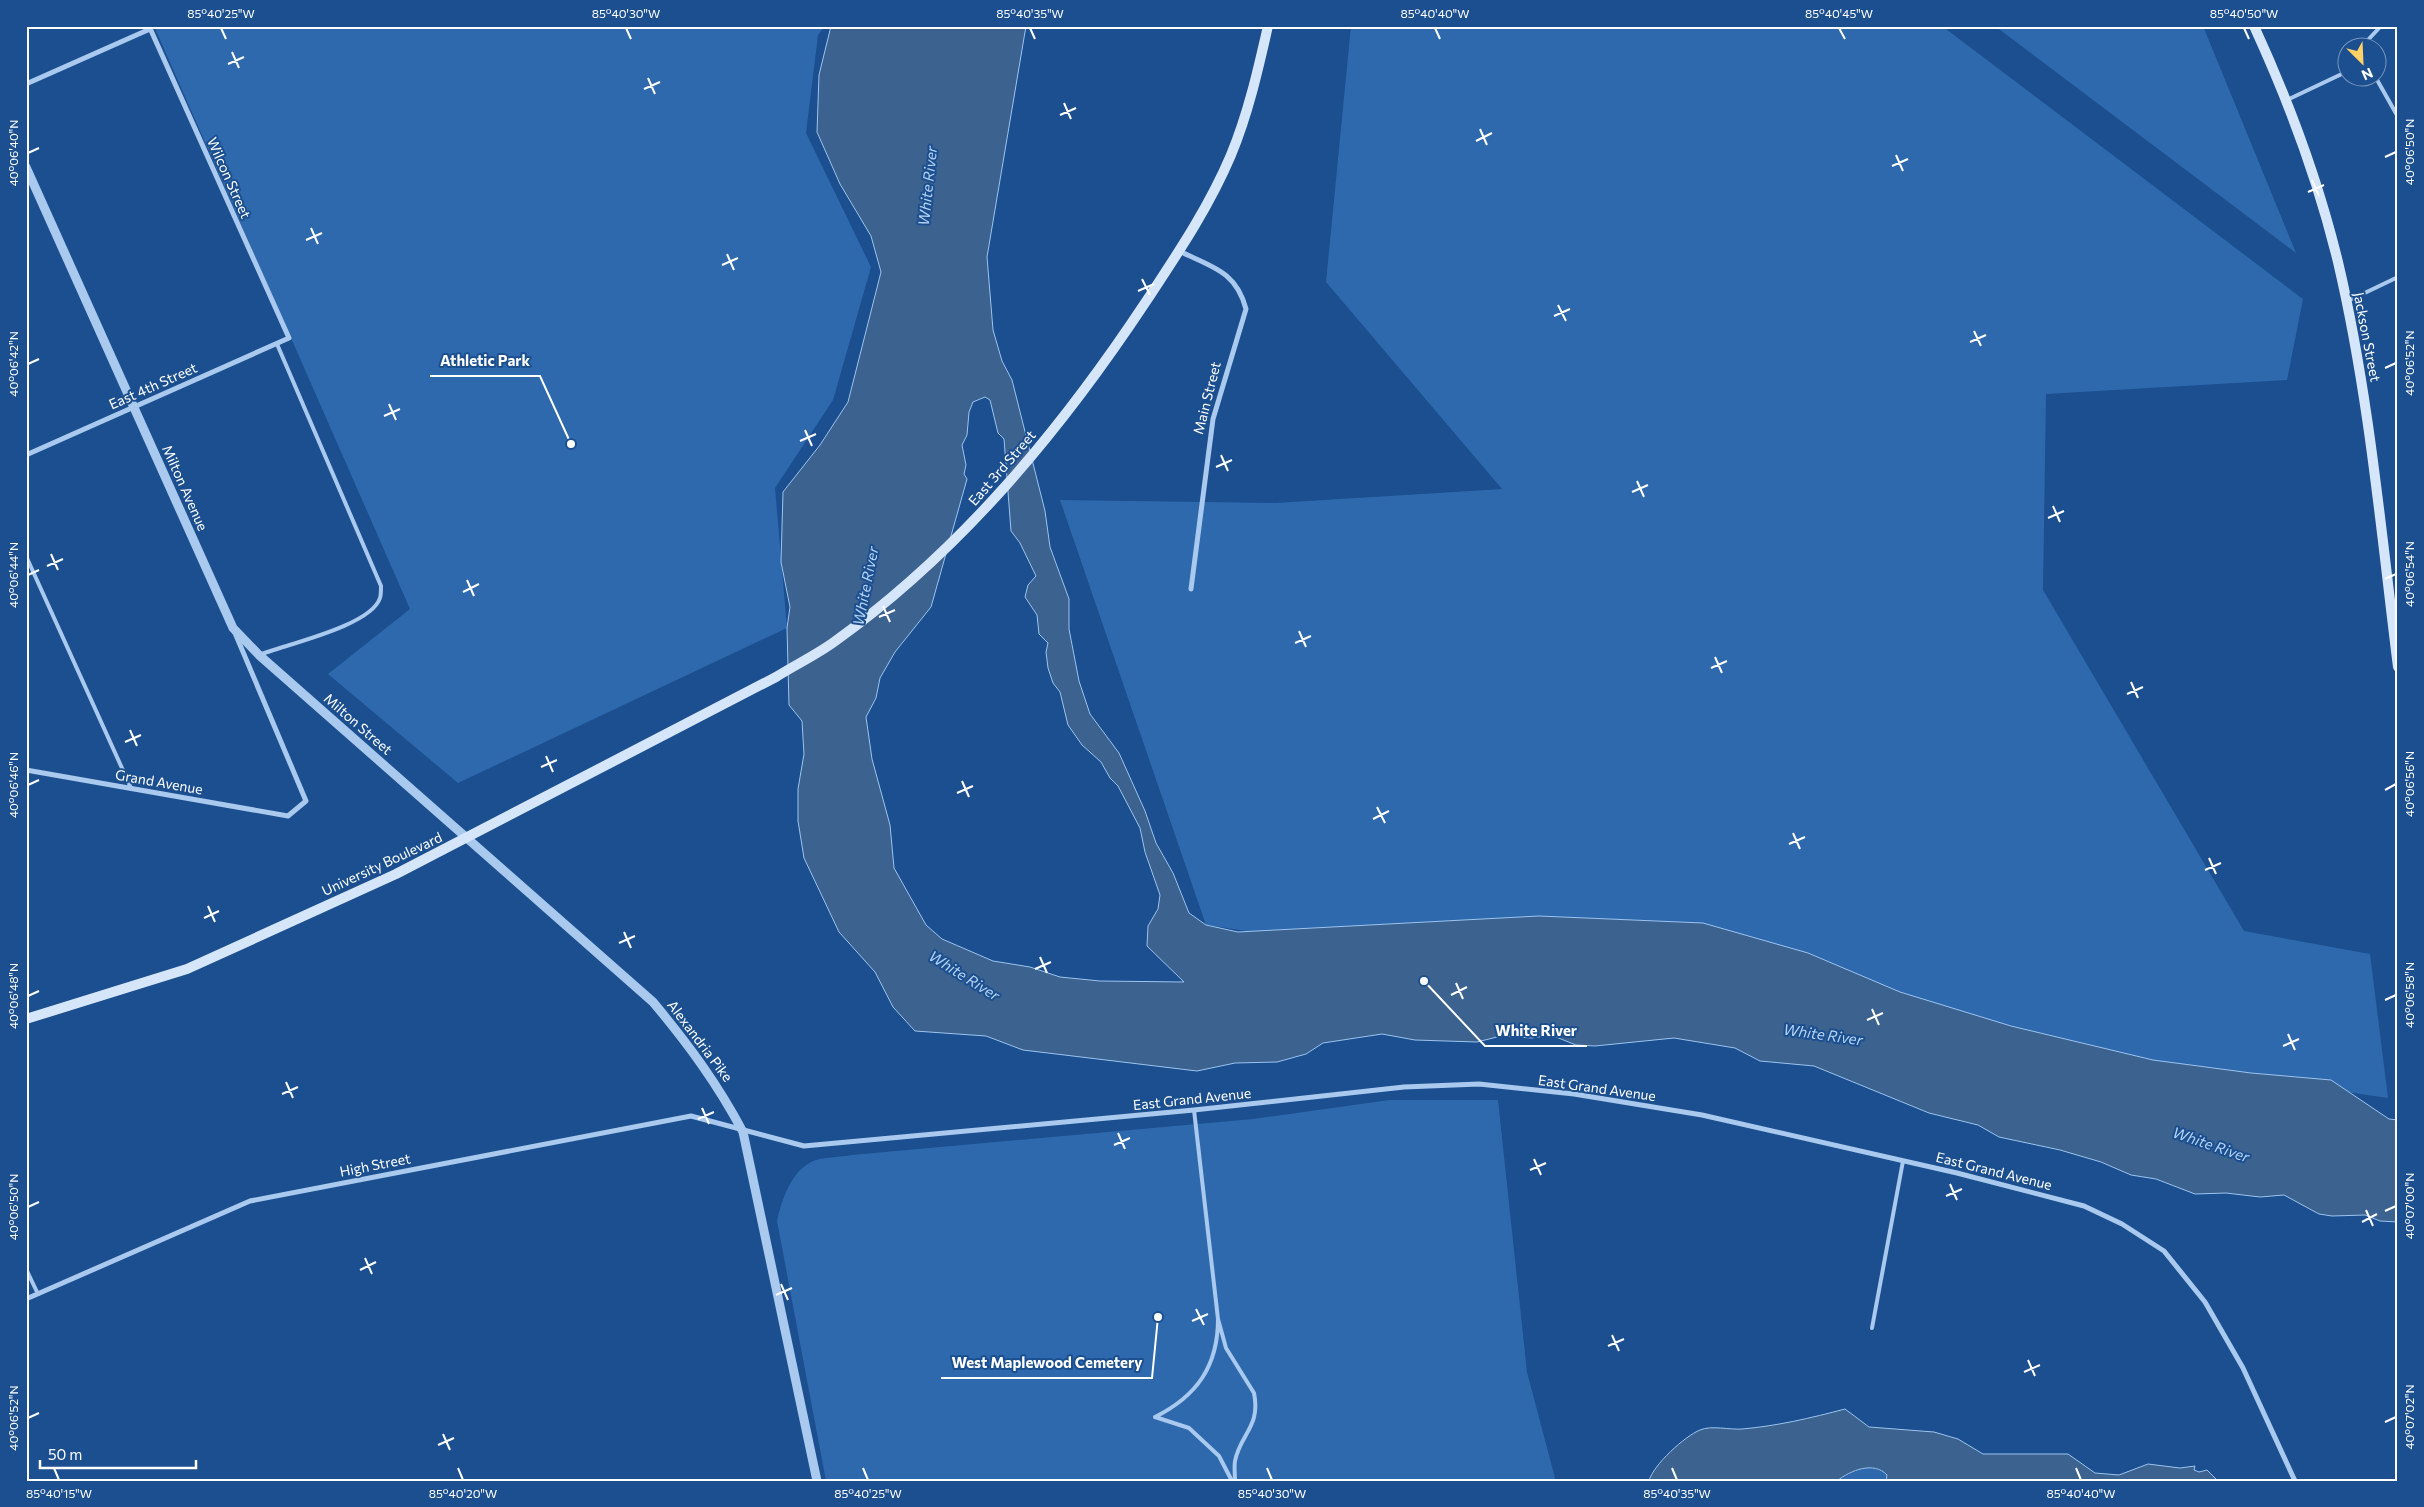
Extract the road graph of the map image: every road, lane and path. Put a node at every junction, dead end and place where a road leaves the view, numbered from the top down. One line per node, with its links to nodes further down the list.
1 (1268, 26): 12 (main road, East 3rd Street)
2 (2254, 26): 9 (main road, Jackson Street)
3 (2381, 26): 5 (lane)
4 (150, 28): 7 (street); 15 (street, Wilcon Street)
5 (2370, 38)
6 (2336, 77): 9 (lane)
7 (26, 84)
8 (2382, 88): 10 (lane)
9 (2287, 100): 14 (main road, Jackson Street)
10 (2398, 118)
11 (26, 167): 17 (street, Milton Avenue)
12 (1179, 251): 20 (street, Main Street); 24 (main road, East 3rd Street)
13 (2398, 277): 14 (lane)
14 (2346, 301): 23 (main road, Jackson Street)
15 (289, 338): 16 (street, East 4th Street)
16 (277, 344): 17 (street, East 4th Street); 22 (lane)
17 (134, 407): 18 (street, East 4th Street); 21 (street, Milton Avenue)
18 (26, 454)
19 (26, 556): 26 (lane)
20 (1191, 589)
21 (233, 628): 22 (street, Milton Street); 27 (street, Milton Avenue)
22 (259, 655): 28 (street, Milton Street)
23 (2398, 667)
24 (734, 699): 28 (main road, University Boulevard)
25 (26, 770): 26 (street, Grand Avenue)
26 (130, 788): 27 (street, Grand Avenue)
27 (288, 816)
28 (468, 838): 29 (main road, University Boulevard); 31 (street, Alexandria Pike)
29 (26, 1019)
30 (1194, 1110): 31 (street, East Grand Avenue); 32 (street, East Grand Avenue); 36 (lane)
31 (743, 1132): 34 (street, High Street); 38 (street, Alexandria Pike)
32 (1904, 1161): 37 (lane); 40 (street, East Grand Avenue)
33 (26, 1269): 34 (lane)
34 (38, 1294): 35 (street, High Street)
35 (26, 1299)
36 (1218, 1319): 39 (lane); 39 (lane)
37 (1872, 1328)
38 (817, 1481)
39 (1233, 1481)
40 (2296, 1481)

